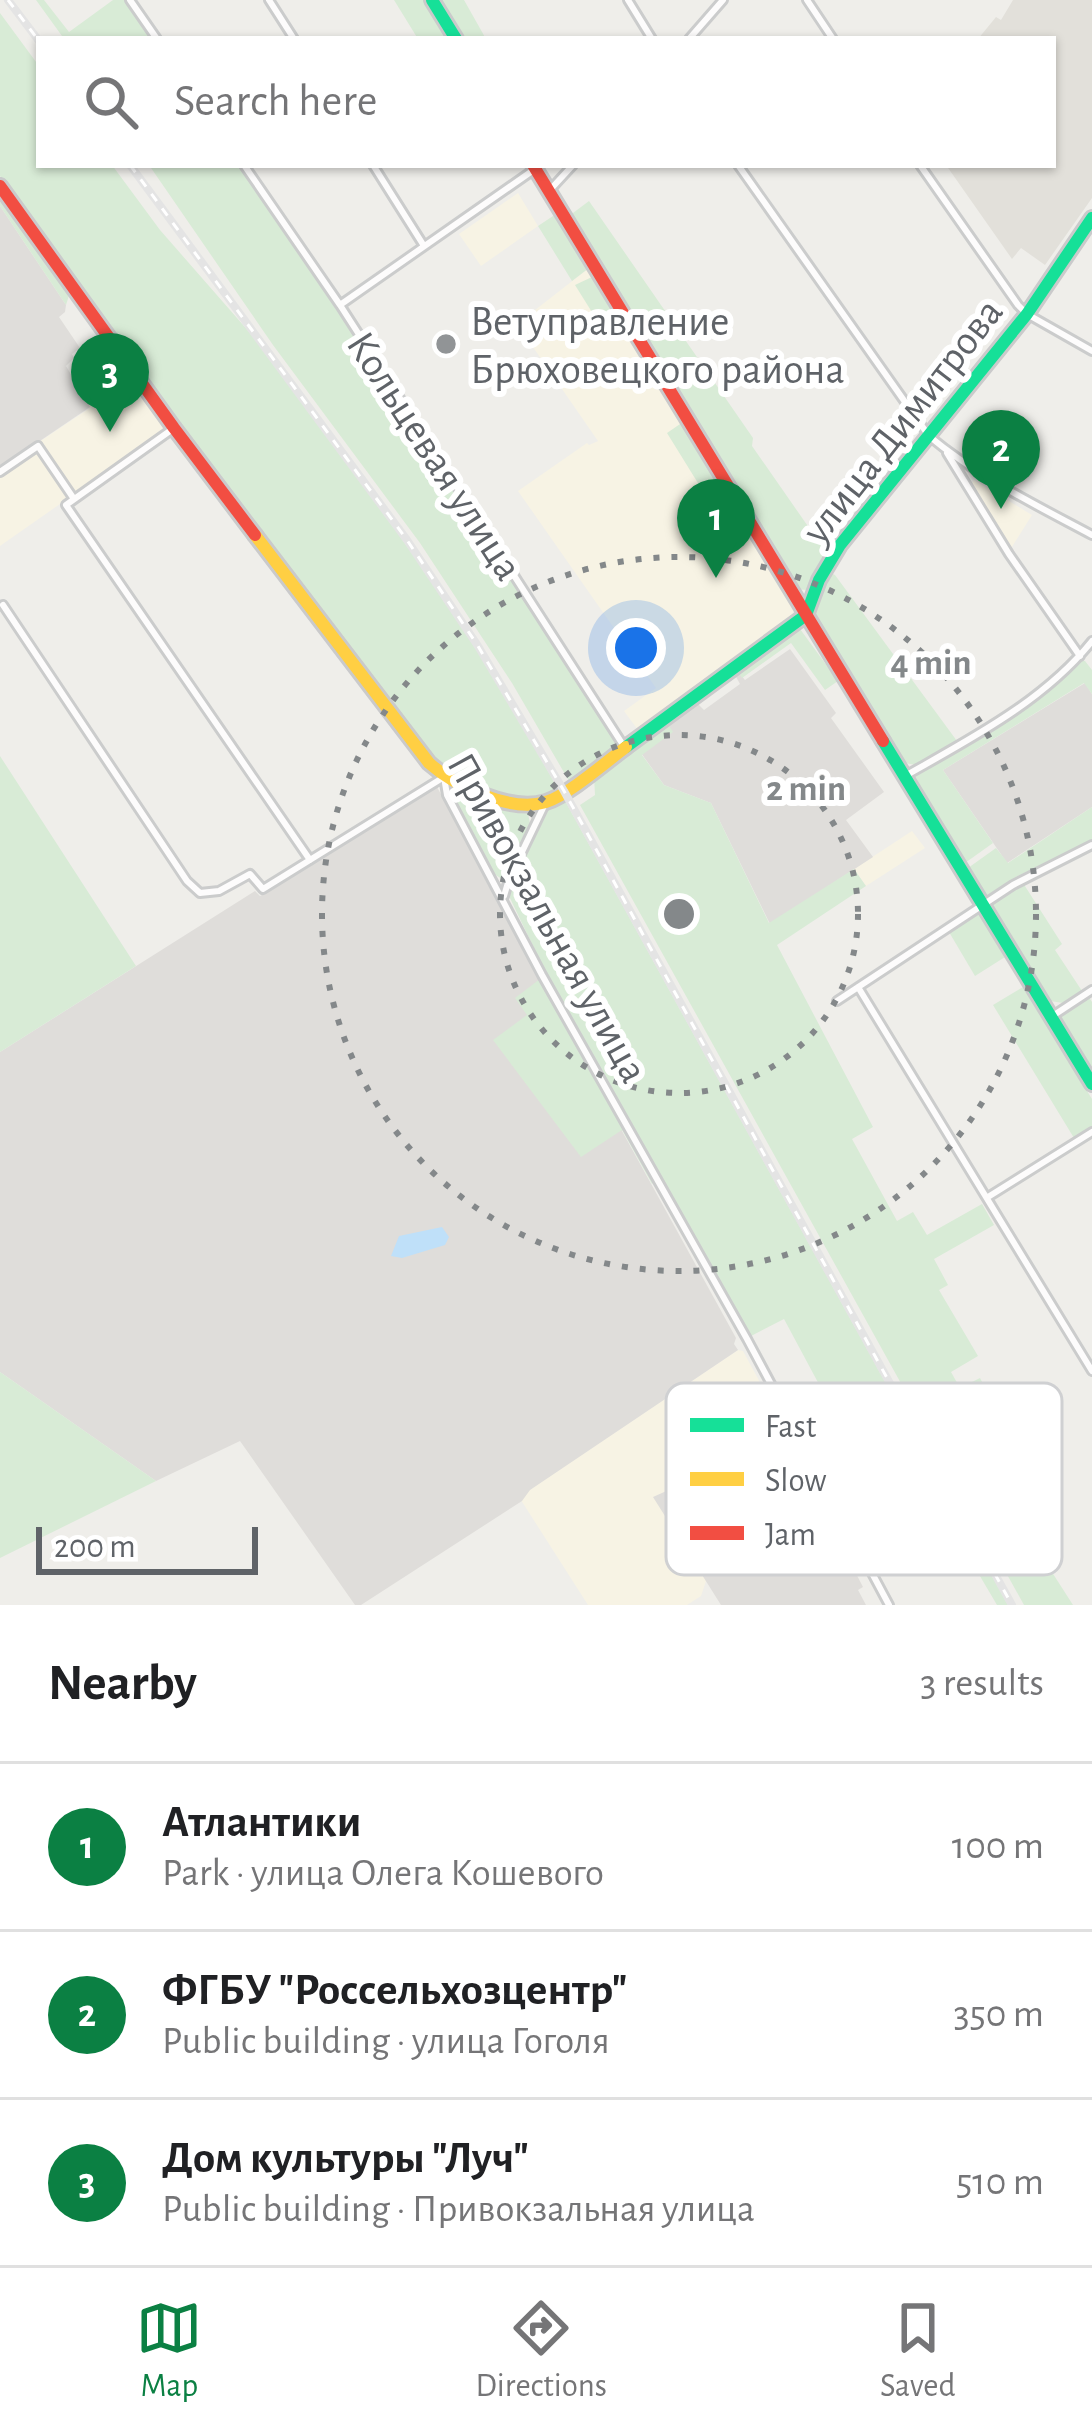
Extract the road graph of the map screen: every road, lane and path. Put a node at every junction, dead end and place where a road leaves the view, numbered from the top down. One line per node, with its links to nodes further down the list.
1 (130, 0): 7 (street)
2 (269, 0): 8 (street)
3 (432, 0): 9 (main road)
4 (628, 0): 10 (street)
5 (723, 0): 11 (street)
6 (807, 0): 12 (street)
7 (155, 36)
8 (292, 36)
9 (454, 36)
10 (650, 36)
11 (692, 36)
12 (831, 36)
13 (246, 168): 24 (street, Кольцевая улица)
14 (375, 168): 23 (street)
15 (533, 168): 23 (street)
16 (535, 168): 21 (main road)
17 (570, 168): 21 (street)
18 (740, 168): 28 (street)
19 (922, 168): 25 (street)
20 (0, 186): 27 (main road, Привокзальная улица)
21 (549, 191): 34 (main road)
22 (1092, 218): 25 (main road, улица Димитрова)
23 (424, 246): 24 (street)
24 (340, 305): 38 (street, Кольцевая улица)
25 (1027, 314): 26 (street); 28 (main road, улица Димитрова)
26 (1092, 351)
27 (174, 428): 31 (street); 40 (main road, Привокзальная улица)
28 (929, 436): 29 (street); 34 (main road, улица Димитрова)
29 (946, 451): 32 (street); 36 (street)
30 (0, 472): 31 (street)
31 (74, 499): 45 (street)
32 (1092, 535)
33 (3, 605): 45 (street)
34 (806, 615): 38 (main road, улица Димитрова); 39 (main road)
35 (1092, 641): 36 (street)
36 (1081, 654): 37 (street); 39 (street)
37 (1092, 665)
38 (625, 748): 42 (main road, улица Димитрова)
39 (904, 776): 47 (main road)
40 (444, 777): 41 (main road); 45 (street); 46 (street, Привокзальная улица)
41 (520, 802): 42 (main road); 43 (street)
42 (546, 802): 43 (street)
43 (535, 825): 46 (street)
44 (1092, 845): 47 (street)
45 (310, 860)
46 (504, 899): 56 (street, Привокзальная улица)
47 (982, 905): 48 (street); 51 (main road)
48 (858, 987): 50 (street); 54 (street)
49 (1092, 990): 51 (street)
50 (837, 1001)
51 (1051, 1017): 52 (main road)
52 (1092, 1084)
53 (1092, 1132): 54 (street)
54 (988, 1197): 55 (street)
55 (1092, 1371)
56 (770, 1383)
57 (873, 1575): 58 (street, Привокзальная улица)
58 (889, 1605)

